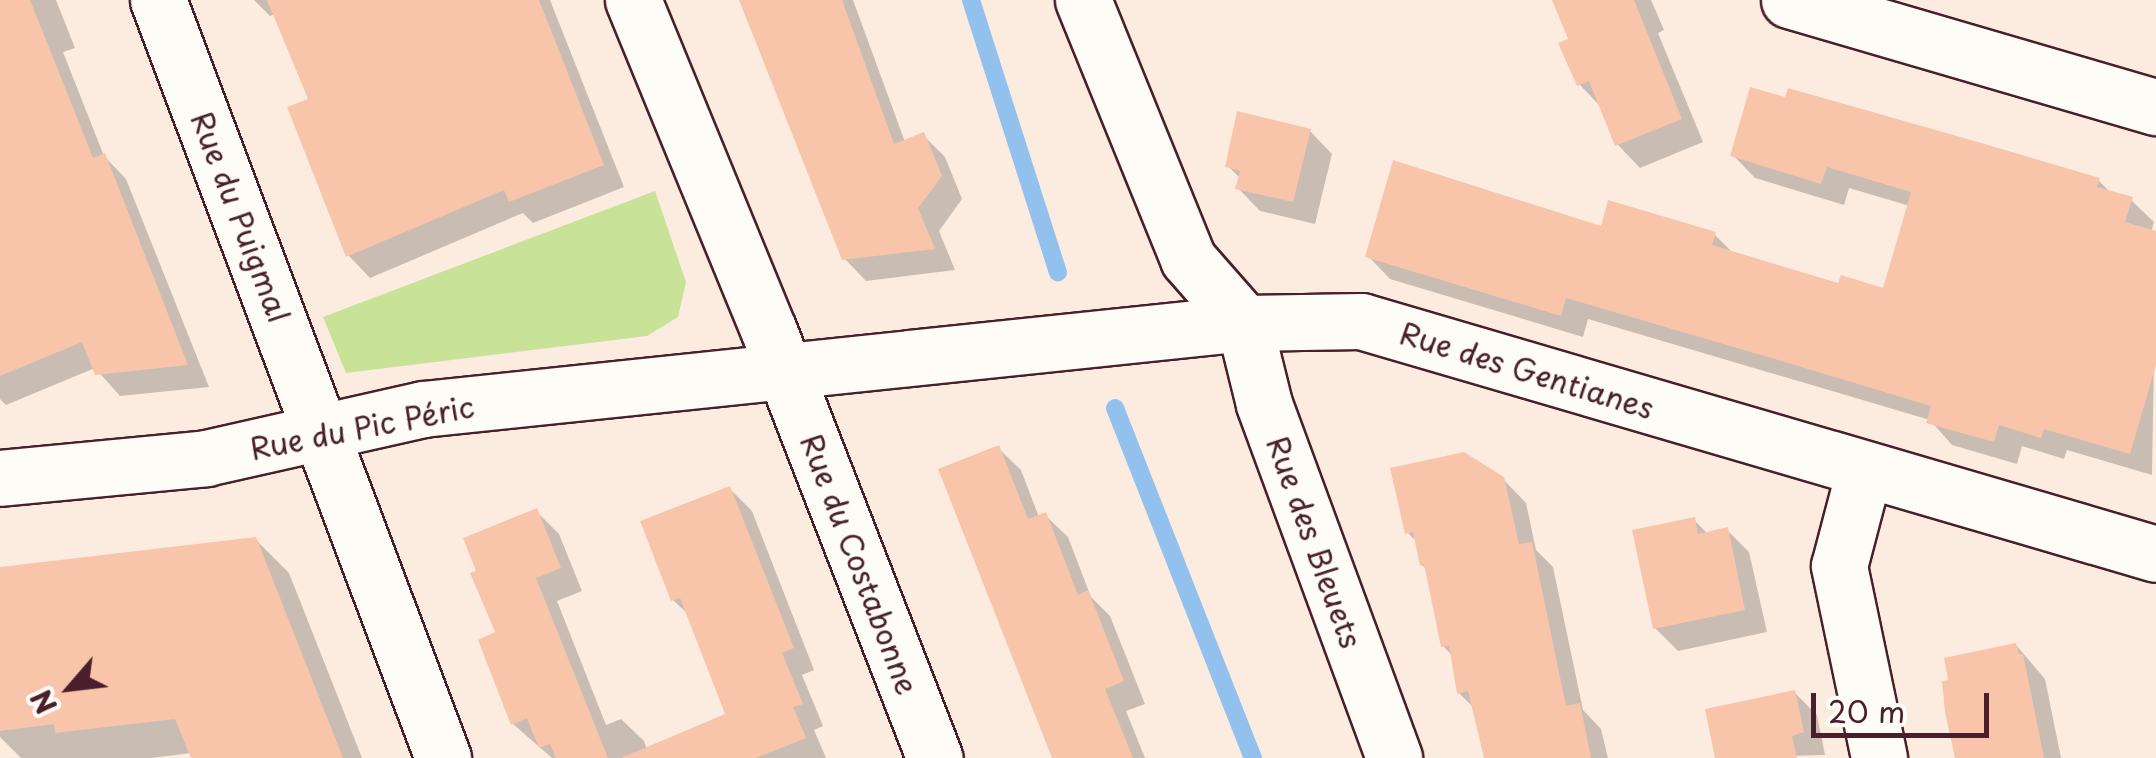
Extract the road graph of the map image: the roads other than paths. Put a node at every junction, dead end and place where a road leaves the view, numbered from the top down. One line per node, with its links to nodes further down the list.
1 (158, 0): 8 (street, Rue du Puigmal)
2 (633, 0): 7 (street, Rue du Costabonne)
3 (1082, 0): 6 (street)
4 (1788, 0): 5 (street)
5 (2154, 96)
6 (1244, 323): 7 (street, Rue des Gentianes); 9 (street, Rue des Gentianes); 14 (street, Rue des Bleuets)
7 (784, 371): 8 (street, Rue du Pic Péric); 13 (street, Rue du Costabonne)
8 (324, 433): 10 (street, Rue du Pic Péric); 12 (street)
9 (1864, 471): 11 (street, Rue des Gentianes); 15 (street)
10 (0, 478)
11 (2156, 554)
12 (443, 758)
13 (936, 758)
14 (1394, 758)
15 (1879, 758)

